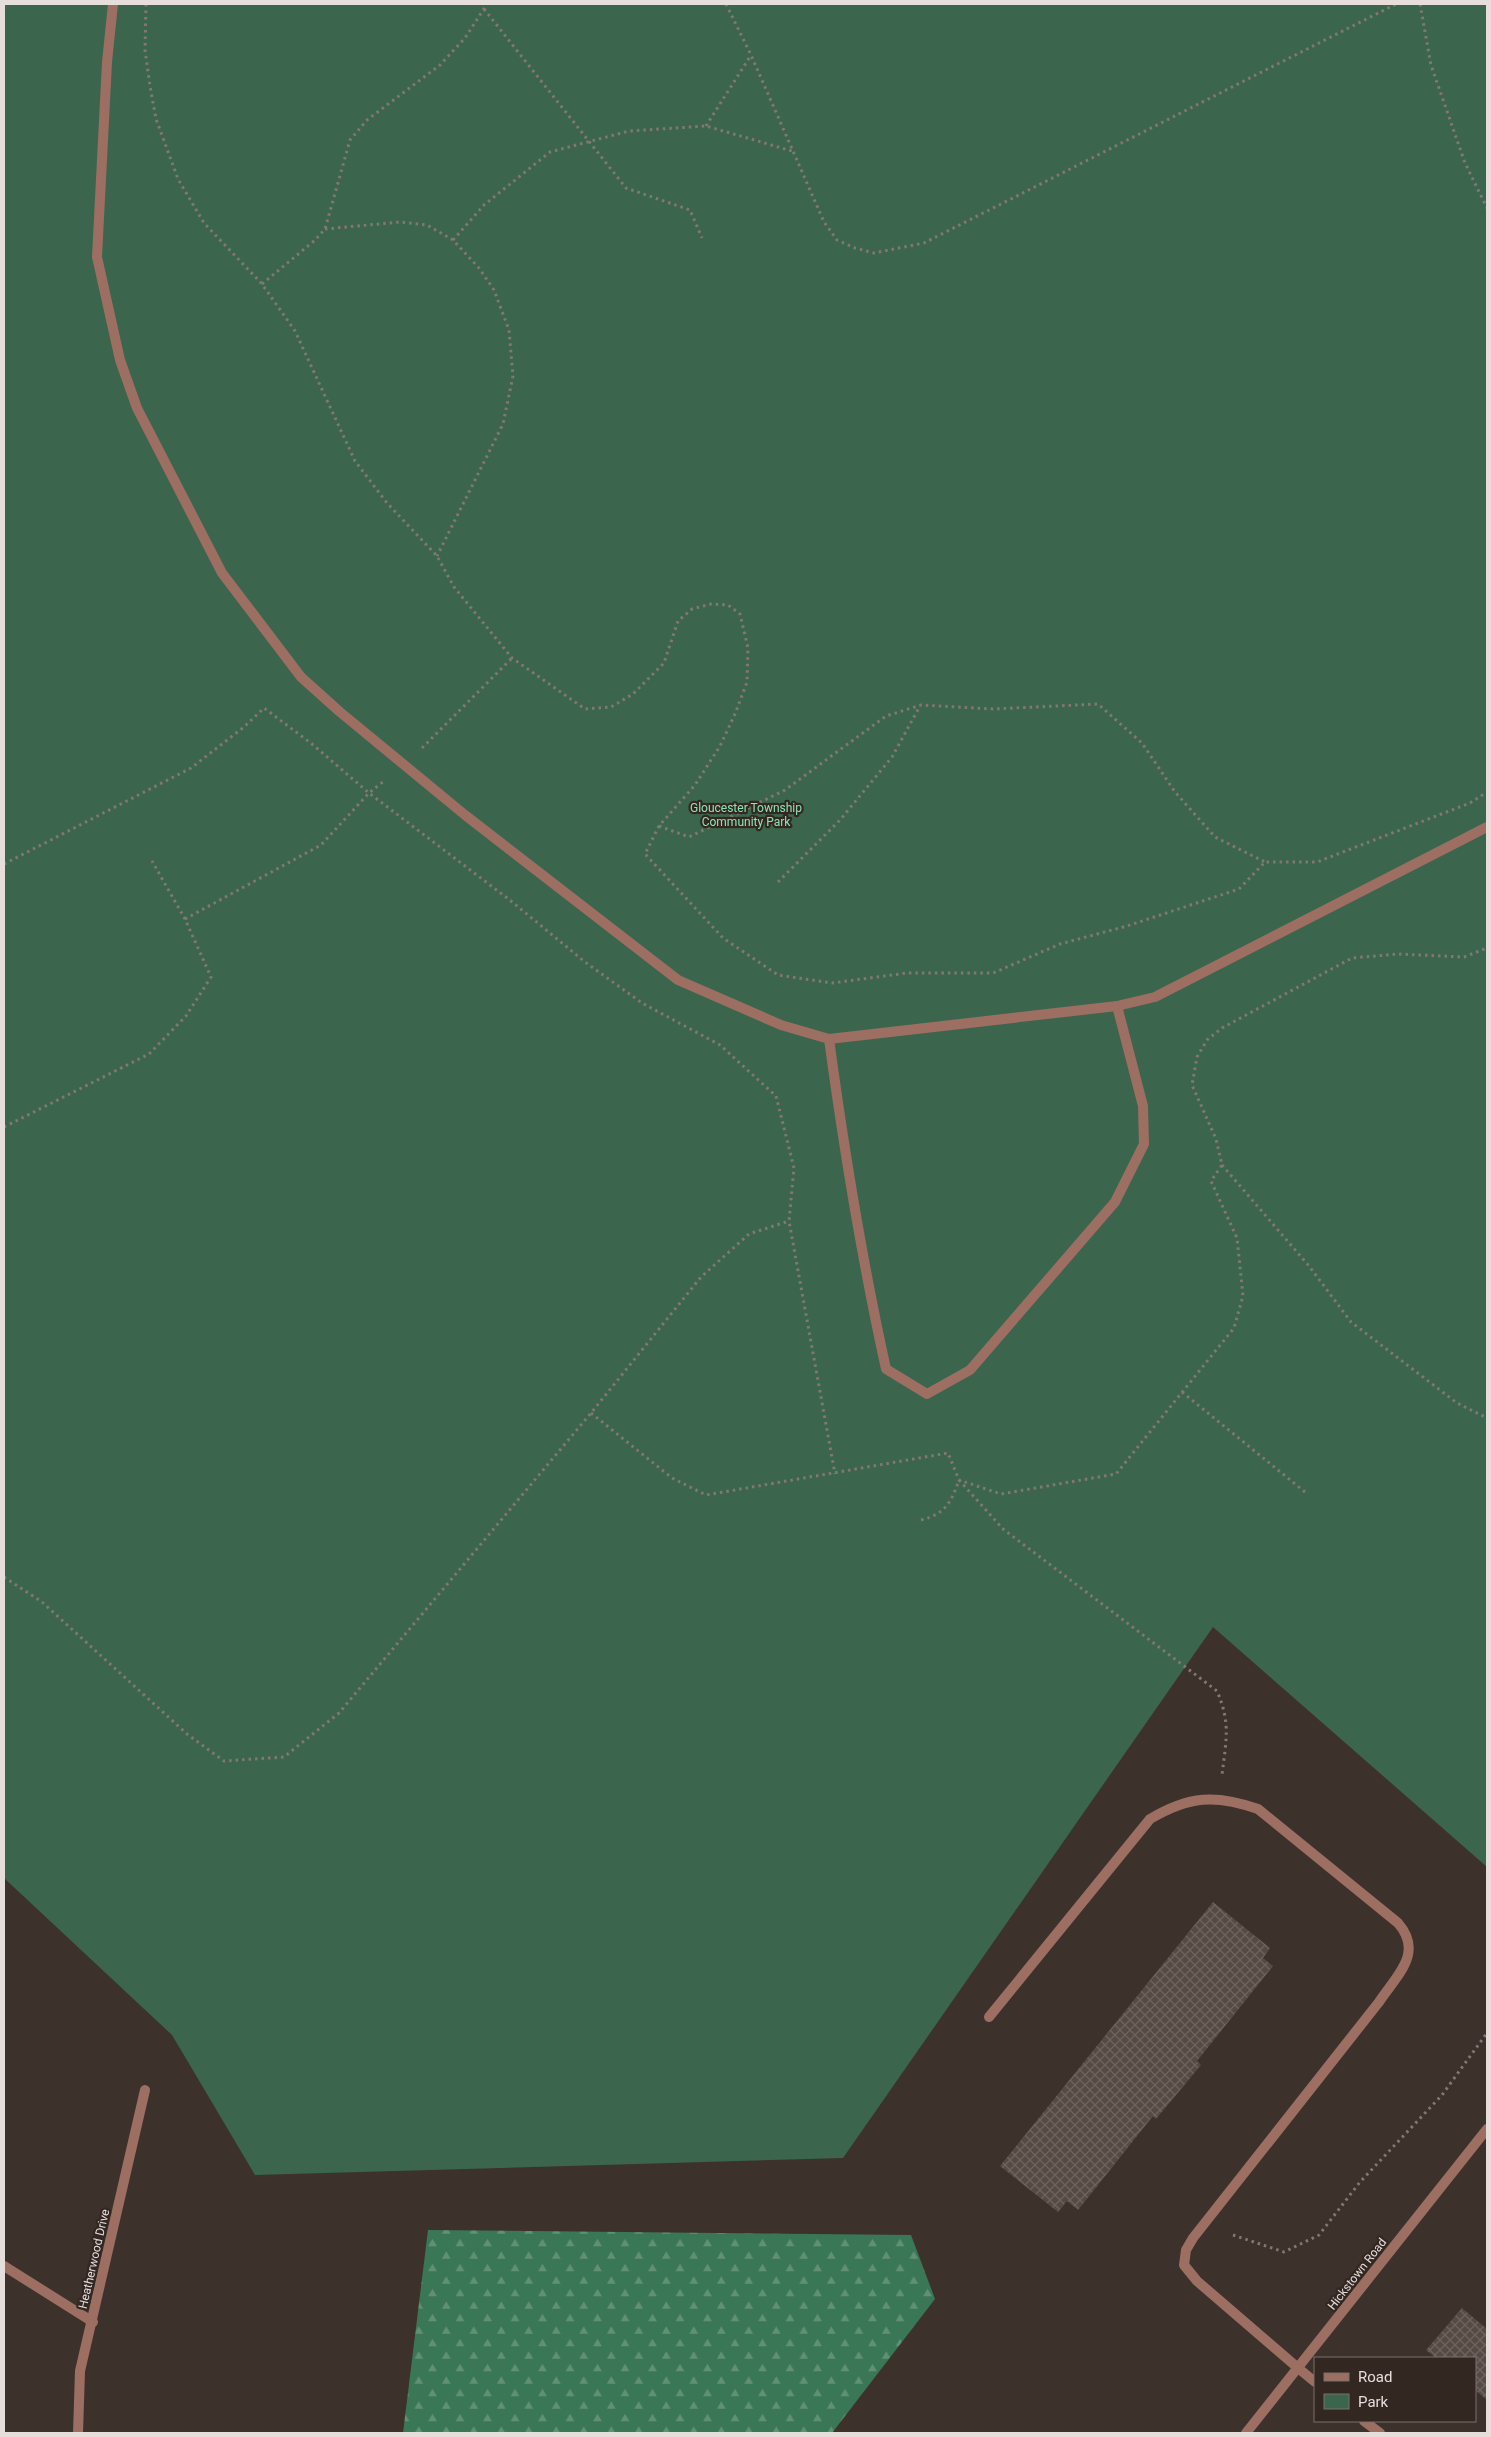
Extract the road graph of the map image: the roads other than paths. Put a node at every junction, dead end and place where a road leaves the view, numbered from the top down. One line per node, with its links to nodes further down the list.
1 (113, 4): 4 (street)
2 (1487, 827): 3 (street)
3 (1117, 1006): 4 (street); 4 (street)
4 (829, 1039)
5 (989, 2017): 10 (street)
6 (145, 2090): 9 (street, Heatherwood Drive)
7 (1487, 2129): 10 (street, Hickstown Road)
8 (4, 2266): 9 (street)
9 (93, 2322): 13 (street, Heatherwood Drive)
10 (1298, 2368): 11 (street); 14 (street, Hickstown Road)
11 (1314, 2381)
12 (1365, 2422): 15 (street)
13 (78, 2433)
14 (1246, 2433)
15 (1380, 2433)

